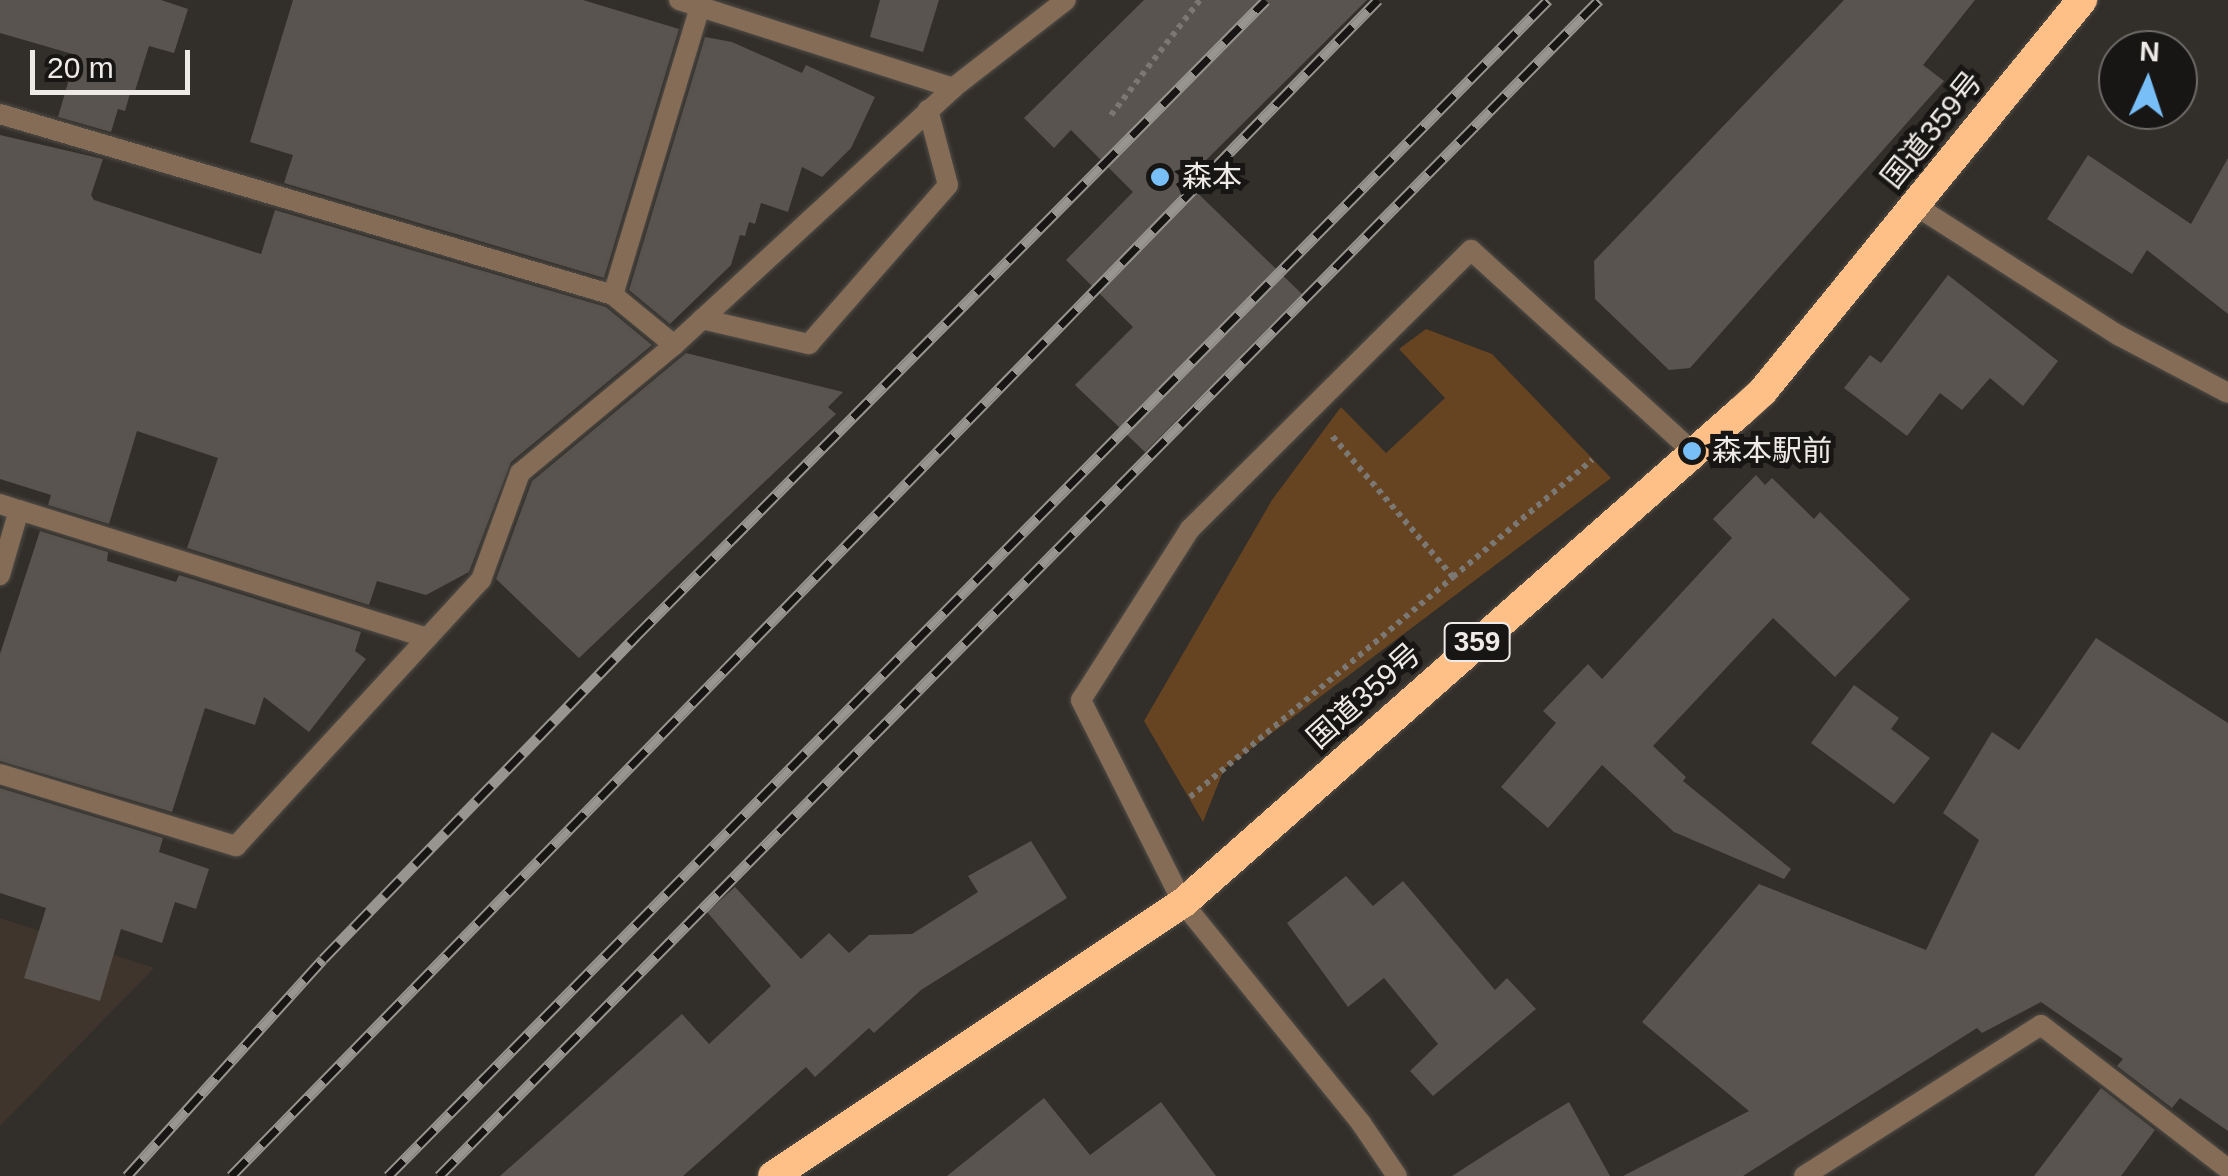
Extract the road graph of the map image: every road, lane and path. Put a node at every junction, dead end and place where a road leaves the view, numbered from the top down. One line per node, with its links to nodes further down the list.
1 (1066, 0): 5 (street)
2 (1200, 0): 8 (path)
3 (2082, 0): 9 (highway, 国道359号 / 359)
4 (694, 2): 5 (street); 10 (street)
5 (953, 88): 6 (street)
6 (928, 110): 11 (street); 11 (street)
7 (0, 114): 10 (street)
8 (1111, 115)
9 (1916, 206): 13 (street); 15 (highway, 国道359号 / 359)
10 (612, 295): 12 (street)
11 (702, 319): 12 (street)
12 (674, 345): 20 (street)
13 (2228, 393)
14 (1325, 428): 19 (path)
15 (1692, 451): 23 (highway, 国道359号 / 359); 23 (street)
16 (1592, 460): 19 (path)
17 (10, 507): 18 (street); 20 (street)
18 (0, 575)
19 (1454, 577): 22 (path)
20 (428, 638): 21 (street)
21 (0, 774)
22 (1190, 798)
23 (1183, 904): 25 (highway, 国道359号 / 359); 26 (street)
24 (2228, 1168): 27 (street)
25 (773, 1176)
26 (1397, 1176)
27 (1804, 1176)

